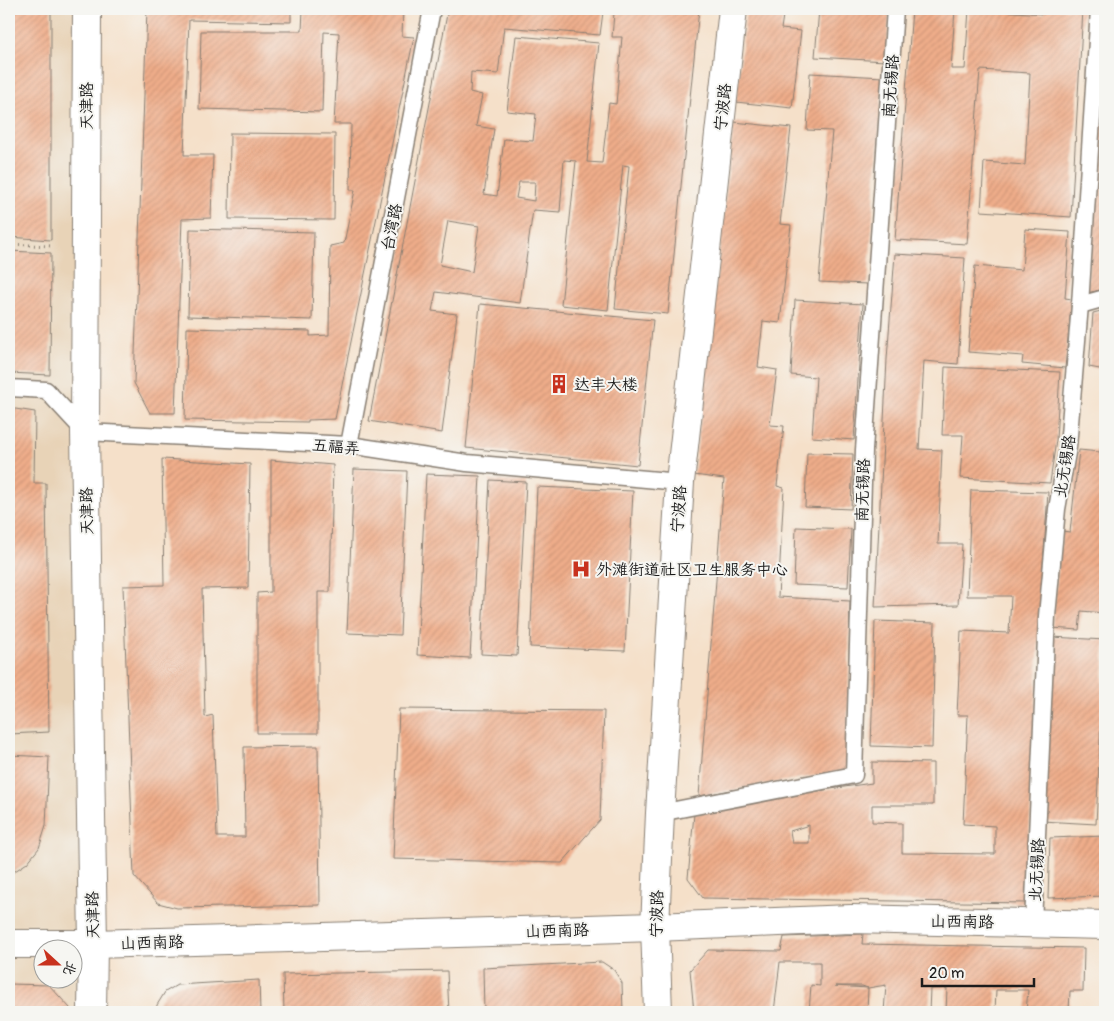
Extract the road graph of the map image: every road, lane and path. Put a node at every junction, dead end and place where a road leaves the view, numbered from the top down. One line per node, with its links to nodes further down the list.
1 (87, 9): 7 (street, 天津路)
2 (432, 9): 12 (lane, 台湾路)
3 (733, 9): 13 (street, 宁波路)
4 (896, 9): 14 (lane, 南无锡路)
5 (1098, 9): 9 (lane, 北无锡路)
6 (9, 244): 7 (path)
7 (85, 247): 11 (street, 天津路)
8 (1105, 298): 9 (lane)
9 (1080, 305): 15 (lane, 北无锡路)
10 (9, 388): 11 (lane)
11 (85, 432): 12 (lane, 五福弄); 19 (street, 天津路)
12 (349, 445): 13 (lane, 五福弄)
13 (680, 482): 14 (street, 宁波路)
14 (660, 813): 17 (street, 宁波路)
15 (1033, 923): 16 (street, 山西南路); 17 (street, 山西南路)
16 (1105, 925)
17 (655, 927): 19 (street, 山西南路); 21 (street, 宁波路)
18 (9, 944): 19 (street, 山西南路)
19 (93, 944): 20 (street, 天津路)
20 (92, 1012)
21 (658, 1012)

